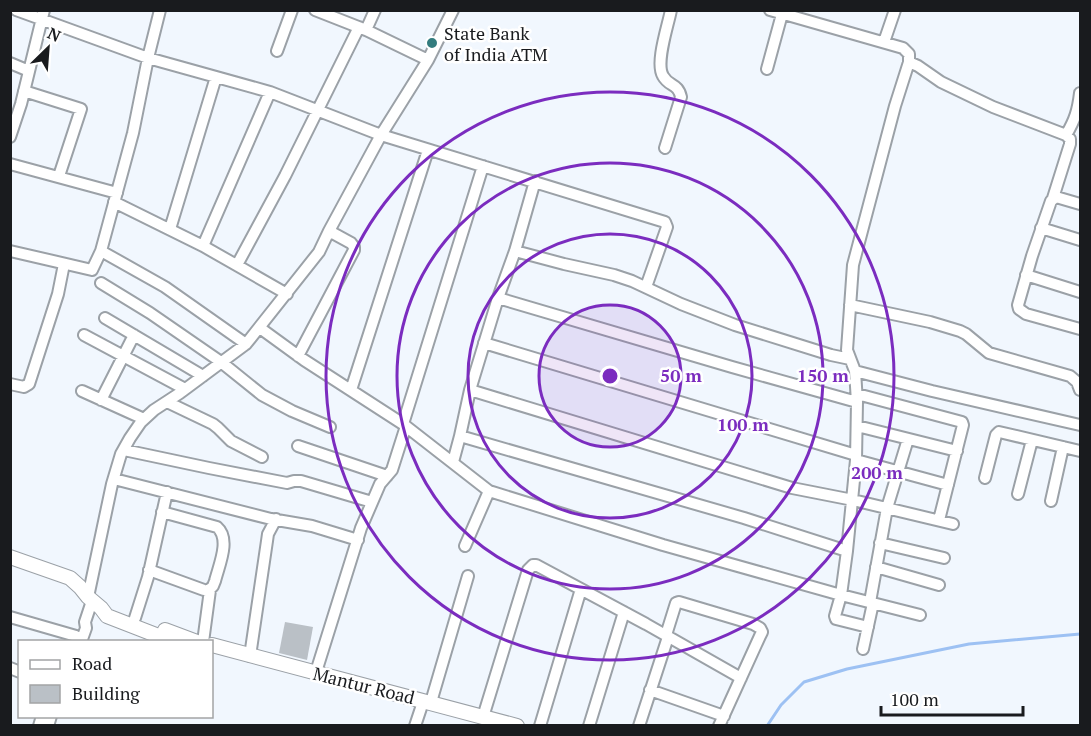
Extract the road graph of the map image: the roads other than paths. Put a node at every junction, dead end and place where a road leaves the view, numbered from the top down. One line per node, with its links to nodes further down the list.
1 (16, 10): 11 (street)
2 (160, 10): 15 (street)
3 (292, 10): 14 (street)
4 (315, 10): 12 (street)
5 (375, 10): 12 (street)
6 (453, 10): 16 (street)
7 (671, 10): 29 (street)
8 (770, 10): 10 (street)
9 (895, 10): 13 (street)
10 (782, 14): 13 (street); 19 (street)
11 (43, 15): 15 (street); 20 (street)
12 (362, 28): 16 (street); 25 (street)
13 (884, 42): 17 (street)
14 (276, 51)
15 (148, 58): 21 (street); 35 (street)
16 (428, 60): 26 (street)
17 (909, 62): 27 (street); 54 (street)
18 (10, 63): 20 (street)
19 (767, 69)
20 (29, 71): 22 (street)
21 (216, 77): 23 (street); 39 (street)
22 (24, 91): 28 (street); 33 (street)
23 (270, 92): 25 (street); 42 (street)
24 (1080, 93): 27 (street)
25 (318, 111): 26 (street); 47 (street)
26 (381, 135): 30 (street); 40 (street)
27 (1066, 135): 36 (street)
28 (10, 137)
29 (665, 148)
30 (428, 150): 32 (street); 70 (street)
31 (10, 164): 33 (street)
32 (483, 166): 34 (street); 78 (street)
33 (58, 176): 35 (street)
34 (535, 181): 43 (street); 50 (street)
35 (116, 197): 39 (street); 45 (street)
36 (1053, 198): 37 (street); 38 (street)
37 (1080, 204)
38 (1041, 228): 41 (street); 48 (street)
39 (170, 230): 42 (street)
40 (329, 231): 52 (street); 63 (street)
41 (1080, 240)
42 (203, 246): 47 (street)
43 (515, 250): 50 (street); 53 (street)
44 (10, 251): 46 (street)
45 (101, 251): 46 (street); 61 (street)
46 (64, 264): 68 (street)
47 (237, 265): 52 (street)
48 (1026, 275): 51 (street); 57 (street)
49 (101, 283): 65 (street)
50 (646, 287): 64 (street)
51 (1080, 292)
52 (287, 294): 56 (street)
53 (498, 298): 60 (street); 74 (street)
54 (850, 305): 64 (street); 72 (street)
55 (105, 318): 59 (street)
56 (260, 328): 61 (street); 63 (street)
57 (1080, 329)
58 (84, 335): 62 (street)
59 (134, 335): 62 (street); 67 (street)
60 (484, 343): 71 (street); 91 (street)
61 (246, 344): 65 (street)
62 (124, 356): 69 (street); 75 (street)
63 (298, 356): 70 (street)
64 (850, 359): 66 (street)
65 (221, 362): 67 (street); 81 (street)
66 (855, 371): 74 (street); 79 (street)
67 (203, 376): 69 (street)
68 (10, 384)
69 (185, 389): 76 (street)
70 (351, 390): 78 (street)
71 (470, 390): 82 (street); 101 (street)
72 (1080, 390)
73 (82, 391): 75 (street)
74 (857, 398): 80 (street); 88 (street)
75 (101, 400): 77 (street)
76 (167, 402): 77 (street); 90 (street)
77 (144, 419): 87 (street)
78 (405, 425): 92 (street); 94 (street)
79 (1080, 425)
80 (857, 426): 83 (street); 91 (street)
81 (330, 427)
82 (460, 436): 92 (street); 112 (street)
83 (908, 439): 88 (street); 93 (street)
84 (1032, 440): 86 (street); 95 (street); 100 (street)
85 (298, 446): 94 (street)
86 (1063, 447): 89 (street); 102 (street)
87 (124, 450): 96 (street); 103 (street)
88 (957, 451): 97 (street)
89 (1080, 451)
90 (262, 457)
91 (856, 458): 93 (street); 101 (street)
92 (453, 462): 98 (street)
93 (898, 472): 97 (street); 104 (street)
94 (387, 476): 103 (street)
95 (985, 478)
96 (114, 479): 99 (street); 122 (street)
97 (948, 485): 107 (street)
98 (489, 491): 111 (street); 121 (street)
99 (166, 492): 105 (street); 106 (street)
100 (1018, 494)
101 (853, 500): 104 (street); 112 (street)
102 (1051, 501)
103 (372, 502): 109 (street)
104 (886, 508): 107 (street); 110 (street)
105 (162, 512): 116 (street); 120 (street)
106 (276, 519): 109 (street); 137 (street)
107 (939, 520): 108 (street)
108 (953, 524)
109 (358, 540): 138 (street)
110 (880, 543): 114 (street); 115 (street)
111 (465, 546)
112 (847, 551): 121 (street)
113 (10, 557): 122 (main road)
114 (944, 558)
115 (876, 567): 118 (street); 123 (street)
116 (149, 570): 120 (street); 127 (street)
117 (468, 576): 141 (street)
118 (939, 585)
119 (581, 589): 124 (street); 142 (street); 146 (street)
120 (210, 590): 133 (street)
121 (841, 594): 123 (street); 128 (street)
122 (94, 602): 127 (main road); 130 (street); 131 (main road)
123 (871, 602): 125 (street); 128 (street)
124 (624, 612): 129 (street); 147 (street)
125 (920, 615)
126 (10, 616): 130 (street)
127 (135, 618): 132 (main road)
128 (868, 627): 135 (street)
129 (667, 636): 139 (street); 139 (street); 140 (street)
130 (77, 640)
131 (169, 640)
132 (192, 640)
133 (203, 640)
134 (213, 645): 137 (main road, Mantur Road)
135 (863, 649)
136 (213, 653): 141 (main road, Mantur Road)
137 (250, 656): 138 (main road, Mantur Road)
138 (316, 672): 141 (main road, Mantur Road)
139 (741, 678): 143 (street)
140 (650, 690): 143 (street); 148 (street)
141 (426, 705): 142 (main road, Mantur Road); 144 (street)
142 (485, 721): 145 (main road, Mantur Road)
143 (722, 721)
144 (415, 726)
145 (517, 726)
146 (540, 726)
147 (589, 726)
148 (639, 726)

